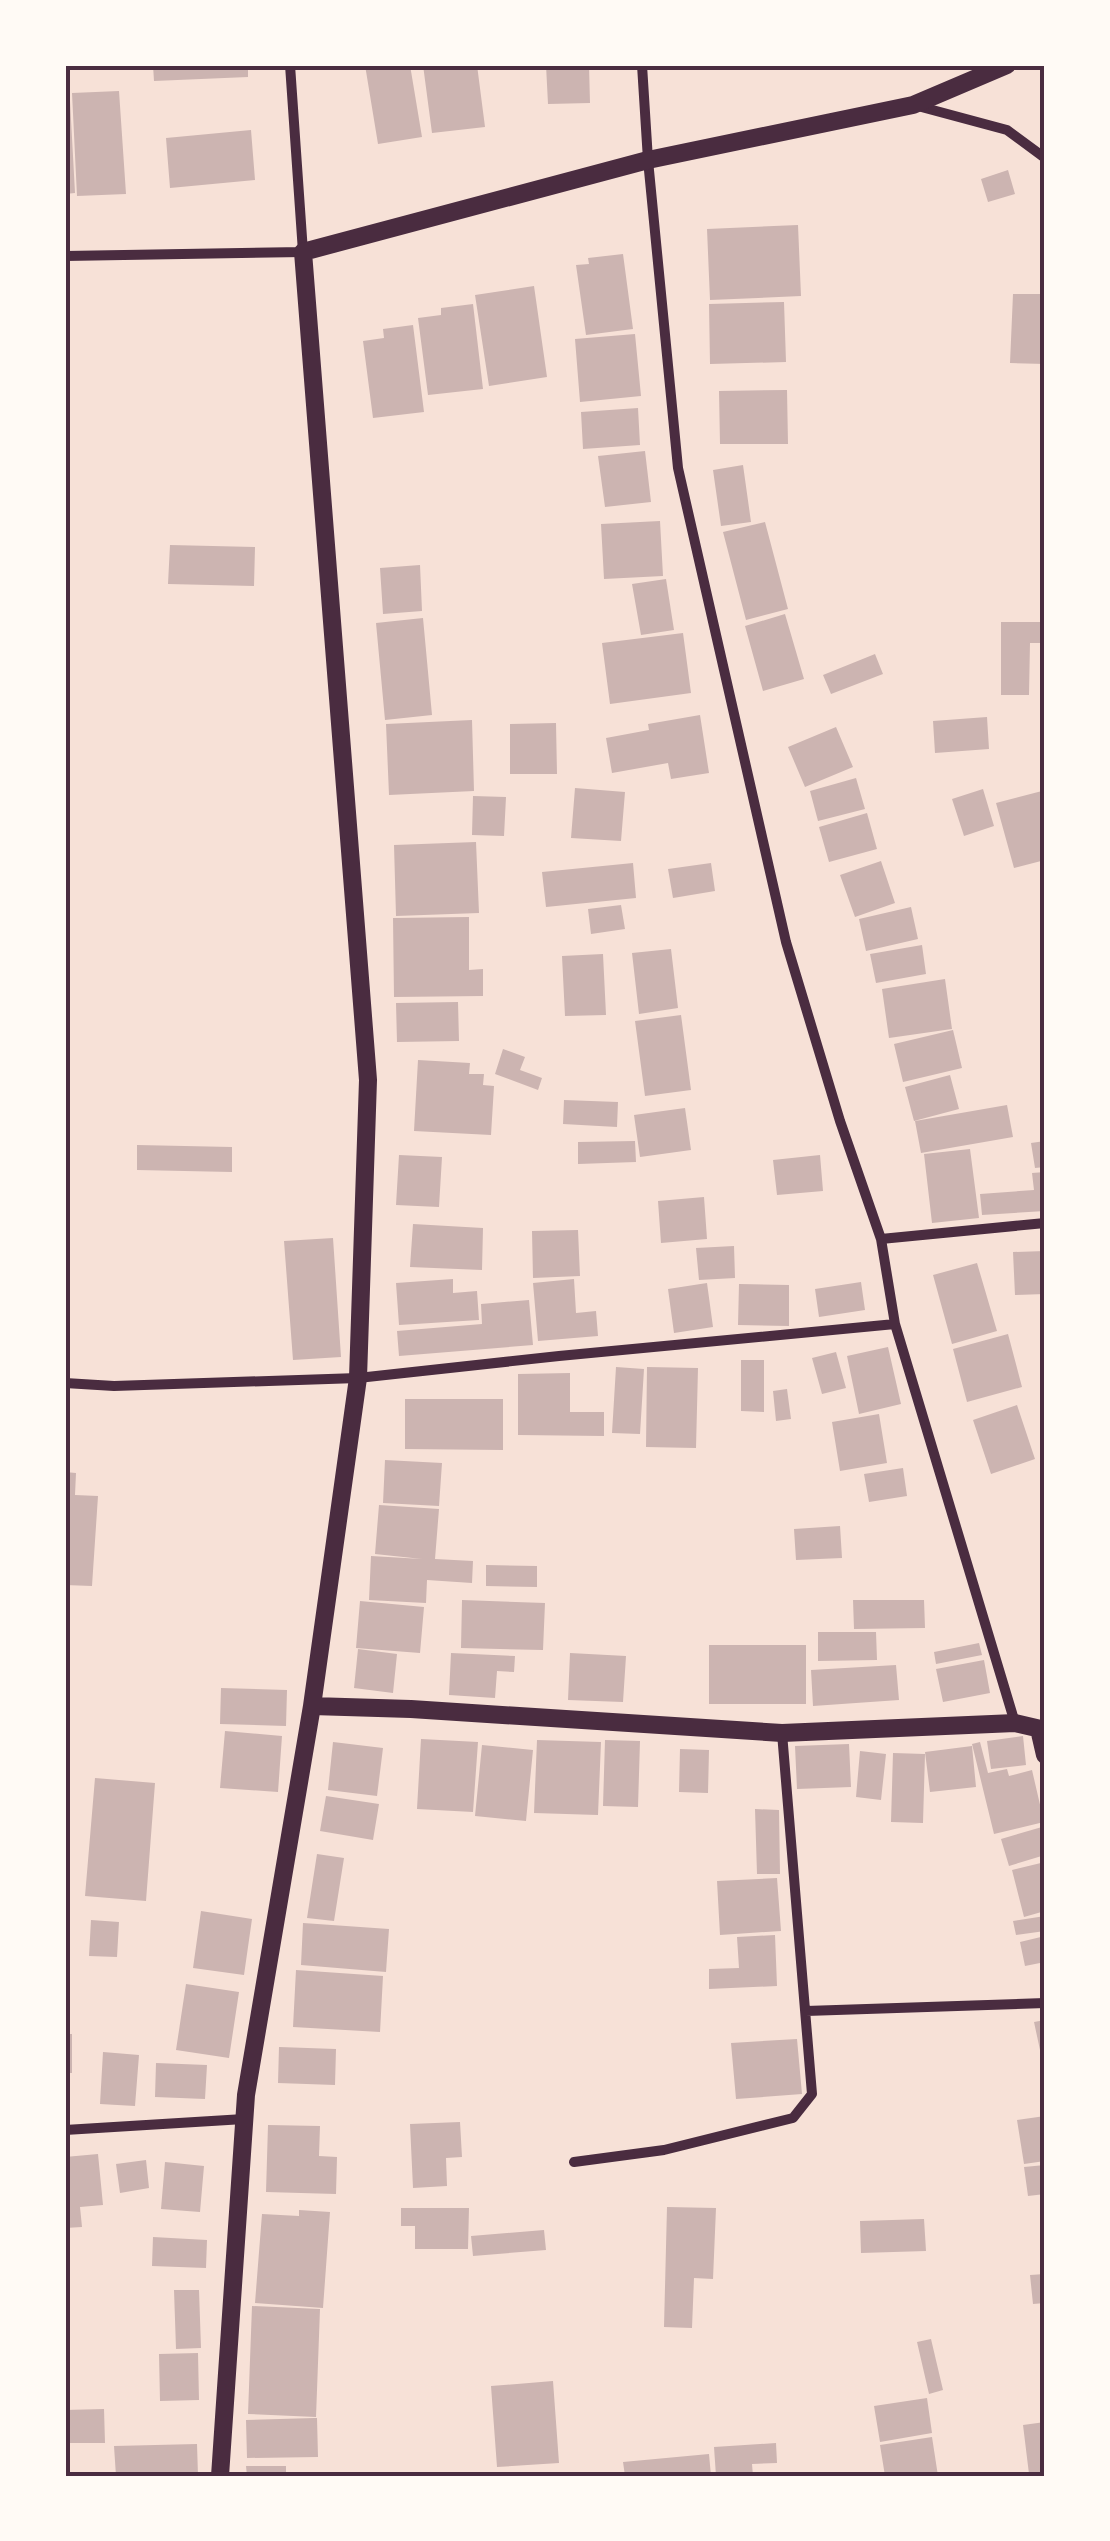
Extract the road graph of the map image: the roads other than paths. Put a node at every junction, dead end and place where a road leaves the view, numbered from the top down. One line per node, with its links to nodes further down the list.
1 (290, 65): 7 (street)
2 (642, 65): 6 (street)
3 (1008, 65): 4 (street)
4 (912, 105): 5 (street); 6 (street)
5 (1045, 158)
6 (648, 160): 7 (street); 10 (street)
7 (303, 252): 8 (street); 12 (street)
8 (65, 256)
9 (1045, 1223): 10 (street)
10 (881, 1239): 11 (street)
11 (894, 1324): 12 (street); 15 (street)
12 (358, 1378): 13 (street); 14 (street)
13 (65, 1384)
14 (312, 1706): 17 (street); 21 (street)
15 (1015, 1723): 16 (street); 17 (street)
16 (1042, 1730): 18 (street)
17 (782, 1733): 20 (street)
18 (1045, 1754)
19 (1045, 2003): 20 (street)
20 (806, 2011): 23 (street)
21 (244, 2119): 22 (street); 24 (street)
22 (65, 2130)
23 (574, 2162)
24 (220, 2476)

